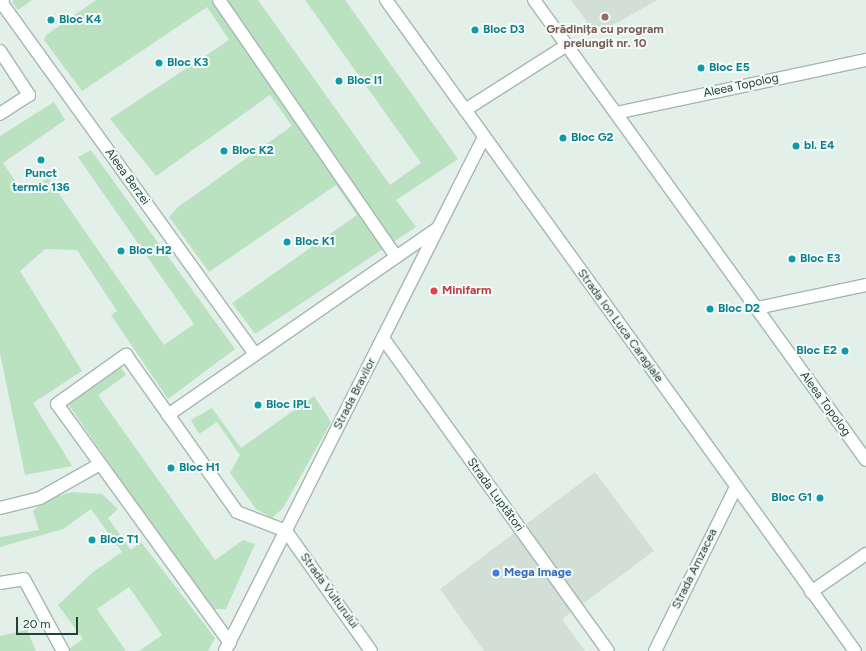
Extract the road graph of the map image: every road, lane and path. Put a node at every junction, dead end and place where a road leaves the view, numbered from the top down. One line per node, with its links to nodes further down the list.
1 (219, 0): 13 (street)
2 (386, 0): 8 (street, Strada Ion Luca Caragiale)
3 (534, 0): 5 (street, Aleea Topolog)
4 (1, 1): 17 (street, Aleea Berzei)
5 (567, 45): 8 (street); 9 (street, Aleea Topolog)
6 (0, 51): 10 (street)
7 (866, 60): 9 (street, Aleea Topolog)
8 (465, 110): 11 (street, Strada Ion Luca Caragiale)
9 (616, 113): 15 (street, Aleea Topolog)
10 (0, 114)
11 (484, 137): 12 (street, Strada Bravilor); 21 (street, Strada Ion Luca Caragiale)
12 (438, 228): 13 (street); 16 (street, Strada Bravilor)
13 (396, 257): 17 (street)
14 (866, 285): 15 (street)
15 (757, 308): 19 (street, Aleea Topolog)
16 (383, 338): 23 (street, Strada Bravilor); 30 (street, Strada Luptători)
17 (255, 354): 18 (street)
18 (168, 415): 20 (street); 23 (street)
19 (866, 460)
20 (100, 464): 22 (street); 27 (street)
21 (736, 487): 26 (street, Strada Ion Luca Caragiale); 31 (street, Strada Amzacea)
22 (0, 508)
23 (286, 531): 27 (street, Strada Bravilor); 29 (street, Strada Vulturului)
24 (866, 554): 26 (street)
25 (0, 583): 28 (street)
26 (811, 592): 32 (street, Strada Ion Luca Caragiale)
27 (227, 647)
28 (63, 651)
29 (372, 651)
30 (608, 651)
31 (654, 651)
32 (855, 651)

